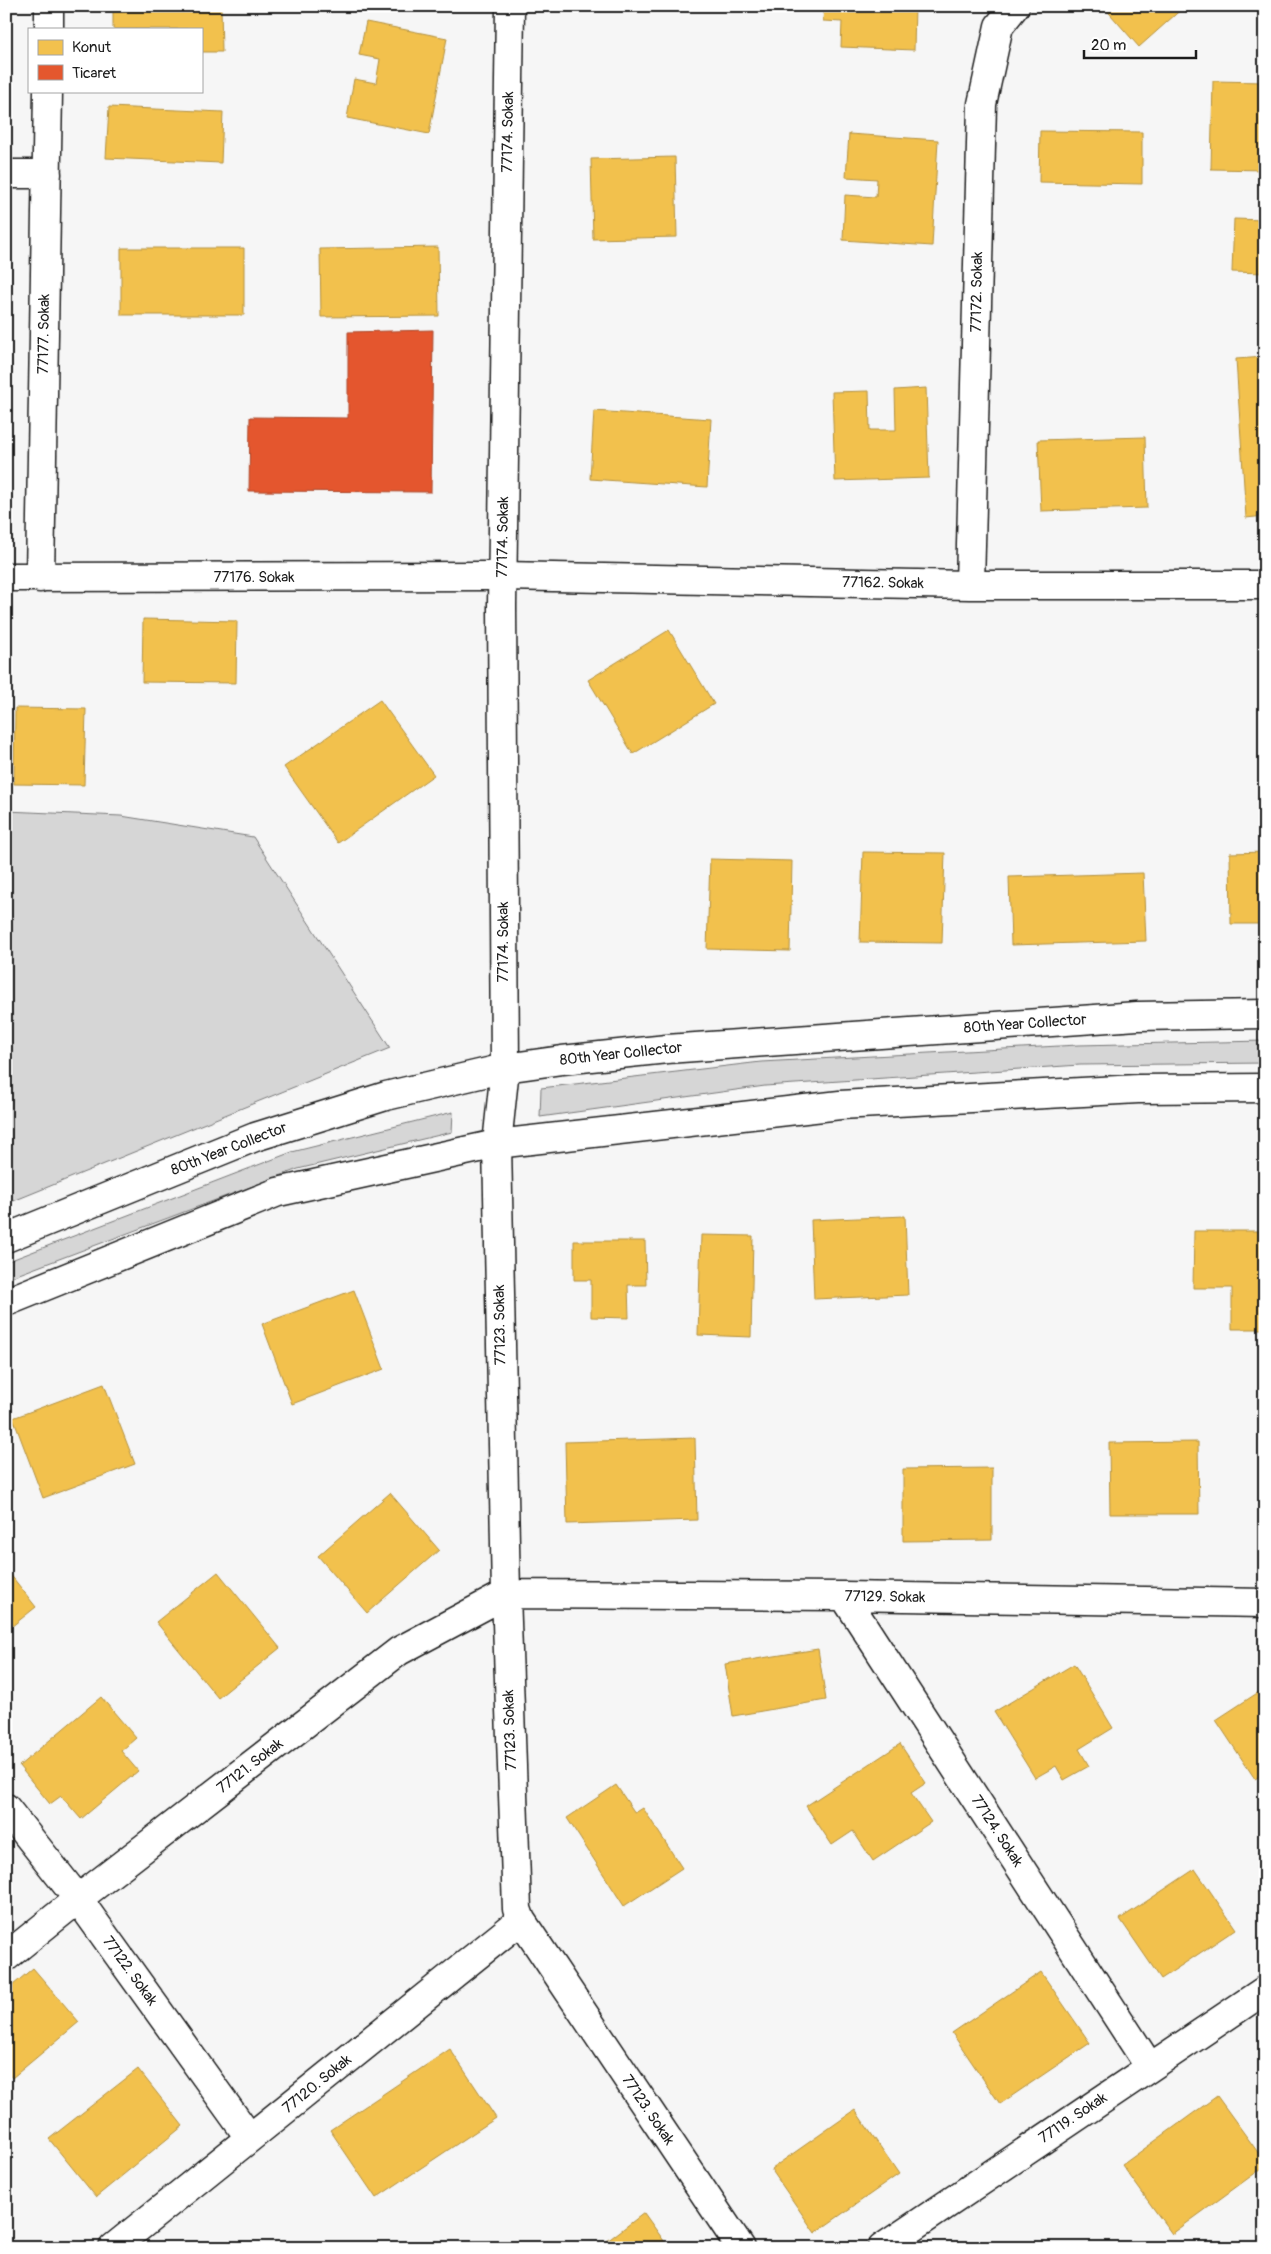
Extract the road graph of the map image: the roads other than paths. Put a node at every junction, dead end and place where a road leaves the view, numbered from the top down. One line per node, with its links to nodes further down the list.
1 (49, 6): 4 (street)
2 (510, 6): 8 (street, 77174. Sokak)
3 (1015, 6): 11 (street, 77172. Sokak)
4 (49, 28)
5 (48, 92): 7 (street, 77177. Sokak)
6 (6, 174): 7 (street)
7 (47, 174): 10 (street, 77177. Sokak)
8 (502, 576): 10 (street, 77176. Sokak); 11 (street, 77162. Sokak); 14 (street, 77174. Sokak)
9 (6, 577): 10 (street, 77176. Sokak)
10 (40, 578)
11 (970, 584): 12 (street, 77162. Sokak)
12 (1265, 585)
13 (1265, 1014): 14 (street, 80th Year Collector)
14 (504, 1068): 16 (street, 77174. Sokak); 17 (street, 80th Year Collector)
15 (1265, 1088): 16 (street)
16 (497, 1144): 18 (street); 19 (street, 77123. Sokak)
17 (6, 1238)
18 (6, 1302)
19 (506, 1594): 20 (street, 77129. Sokak); 23 (street, 77121. Sokak); 24 (street, 77123. Sokak)
20 (844, 1596): 21 (street, 77129. Sokak); 27 (street, 77124. Sokak)
21 (1265, 1603)
22 (6, 1808): 23 (street, 77122. Sokak)
23 (78, 1899): 25 (street, 77121. Sokak); 28 (street, 77122. Sokak)
24 (521, 1920): 28 (street, 77120. Sokak); 30 (street, 77123. Sokak)
25 (6, 1957)
26 (1265, 1990): 27 (street, 77119. Sokak)
27 (1149, 2066): 31 (street, 77119. Sokak)
28 (249, 2138): 29 (street, 77120. Sokak)
29 (113, 2248)
30 (741, 2248)
31 (882, 2248)

